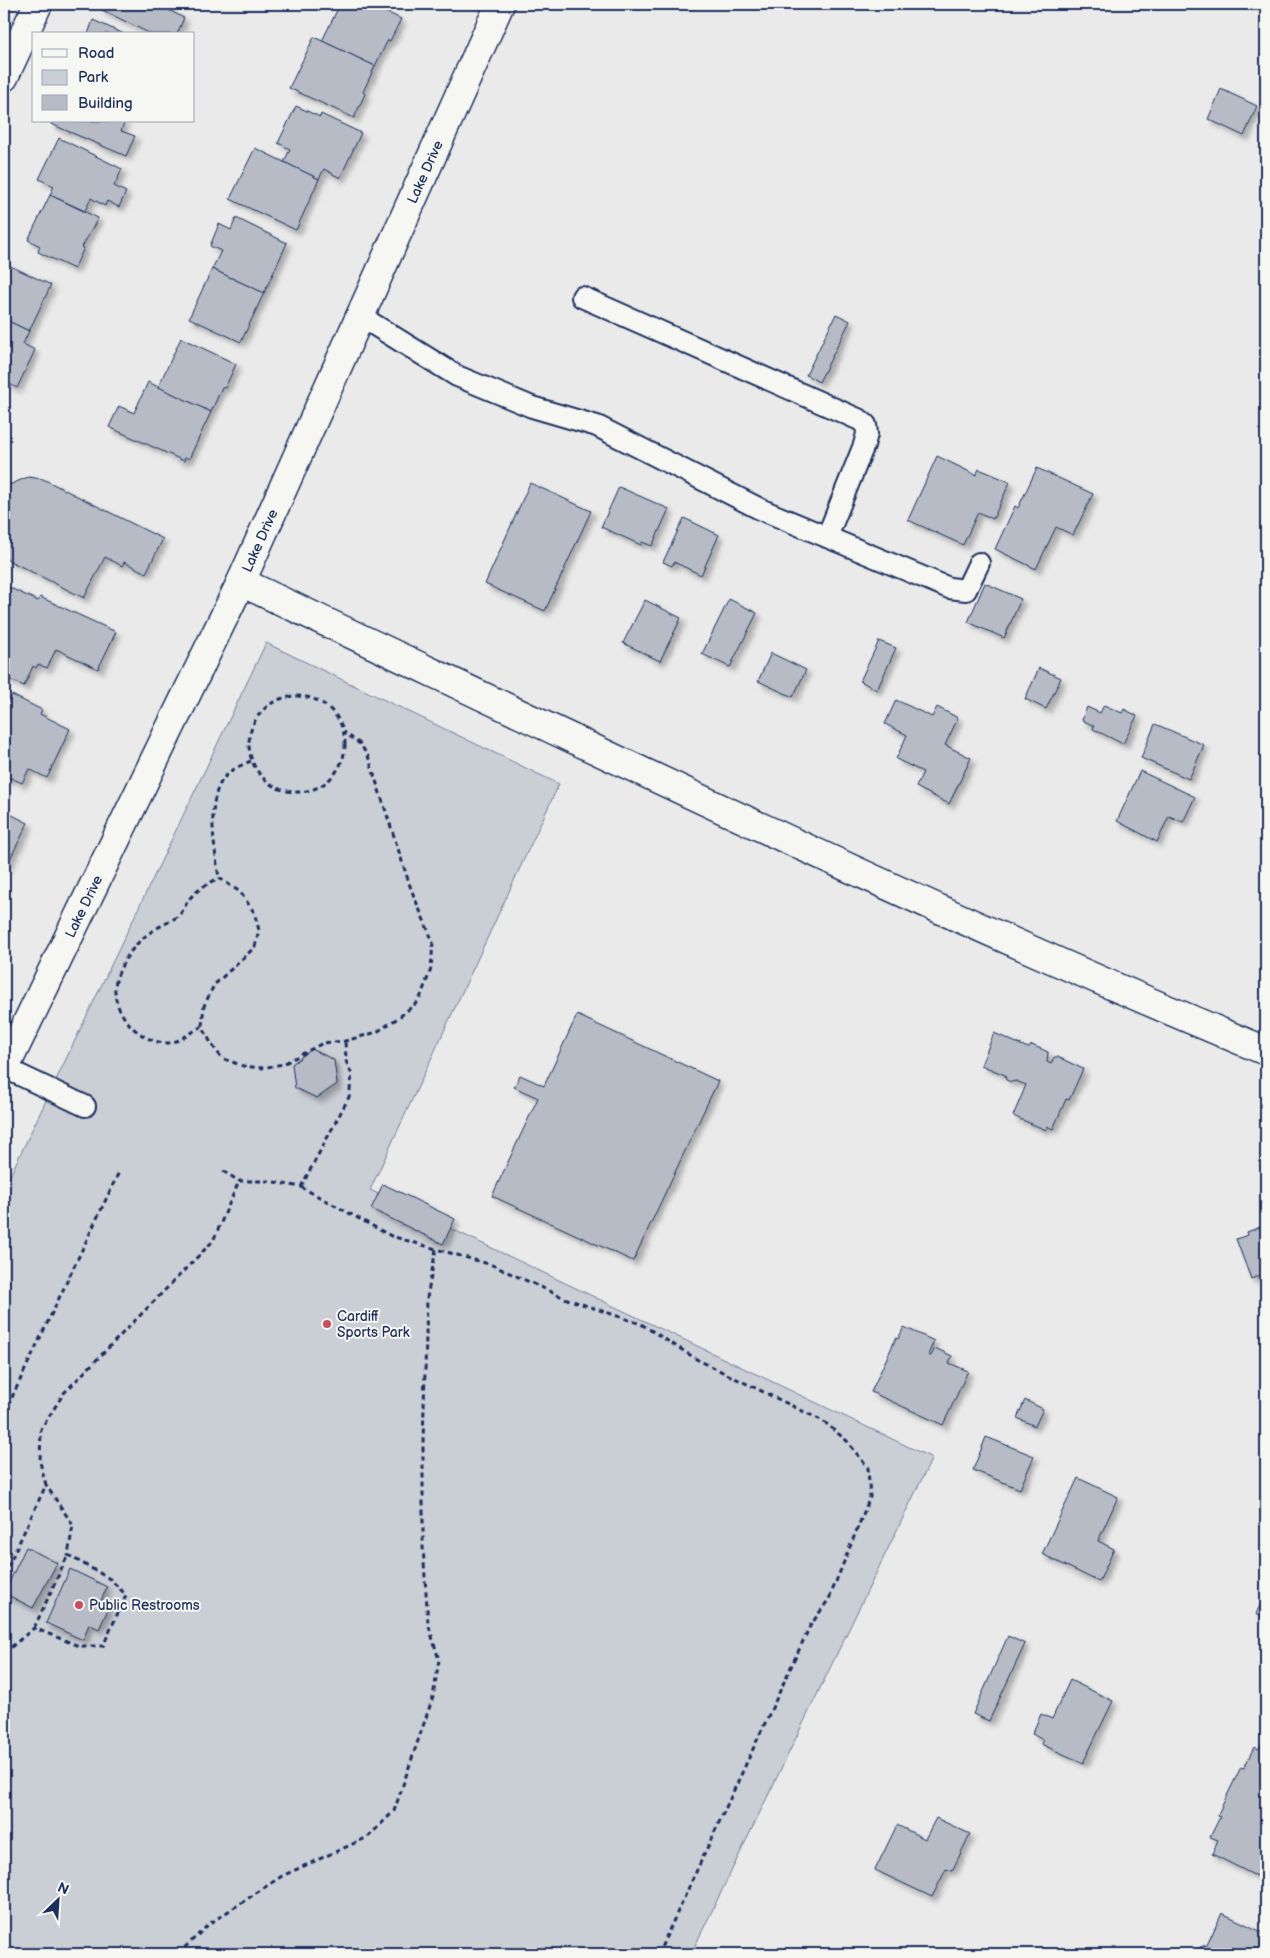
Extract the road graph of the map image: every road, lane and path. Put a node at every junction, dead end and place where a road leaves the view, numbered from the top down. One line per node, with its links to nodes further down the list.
1 (38, 4): 3 (street)
2 (500, 4): 5 (street, Lake Drive)
3 (4, 77)
4 (582, 297): 6 (lane)
5 (360, 316): 6 (lane); 8 (street, Lake Drive)
6 (827, 537): 7 (lane)
7 (980, 563)
8 (241, 582): 14 (street); 15 (street, Lake Drive)
9 (344, 732): 10 (path); 10 (path); 13 (path)
10 (251, 761): 11 (path)
11 (219, 878): 12 (path); 12 (path)
12 (202, 1026): 13 (path)
13 (345, 1041): 20 (path)
14 (1266, 1051)
15 (4, 1069): 16 (lane)
16 (85, 1106)
17 (223, 1171): 19 (path)
18 (119, 1172): 22 (path)
19 (239, 1182): 20 (path); 23 (path)
20 (301, 1187): 21 (path)
21 (436, 1249): 30 (path); 31 (path)
22 (4, 1414)
23 (46, 1485): 25 (path); 26 (path)
24 (4, 1554): 26 (path)
25 (68, 1555): 28 (path); 28 (path)
26 (12, 1558): 27 (path)
27 (4, 1575)
28 (34, 1628): 29 (path)
29 (4, 1653)
30 (178, 1954)
31 (658, 1954)

